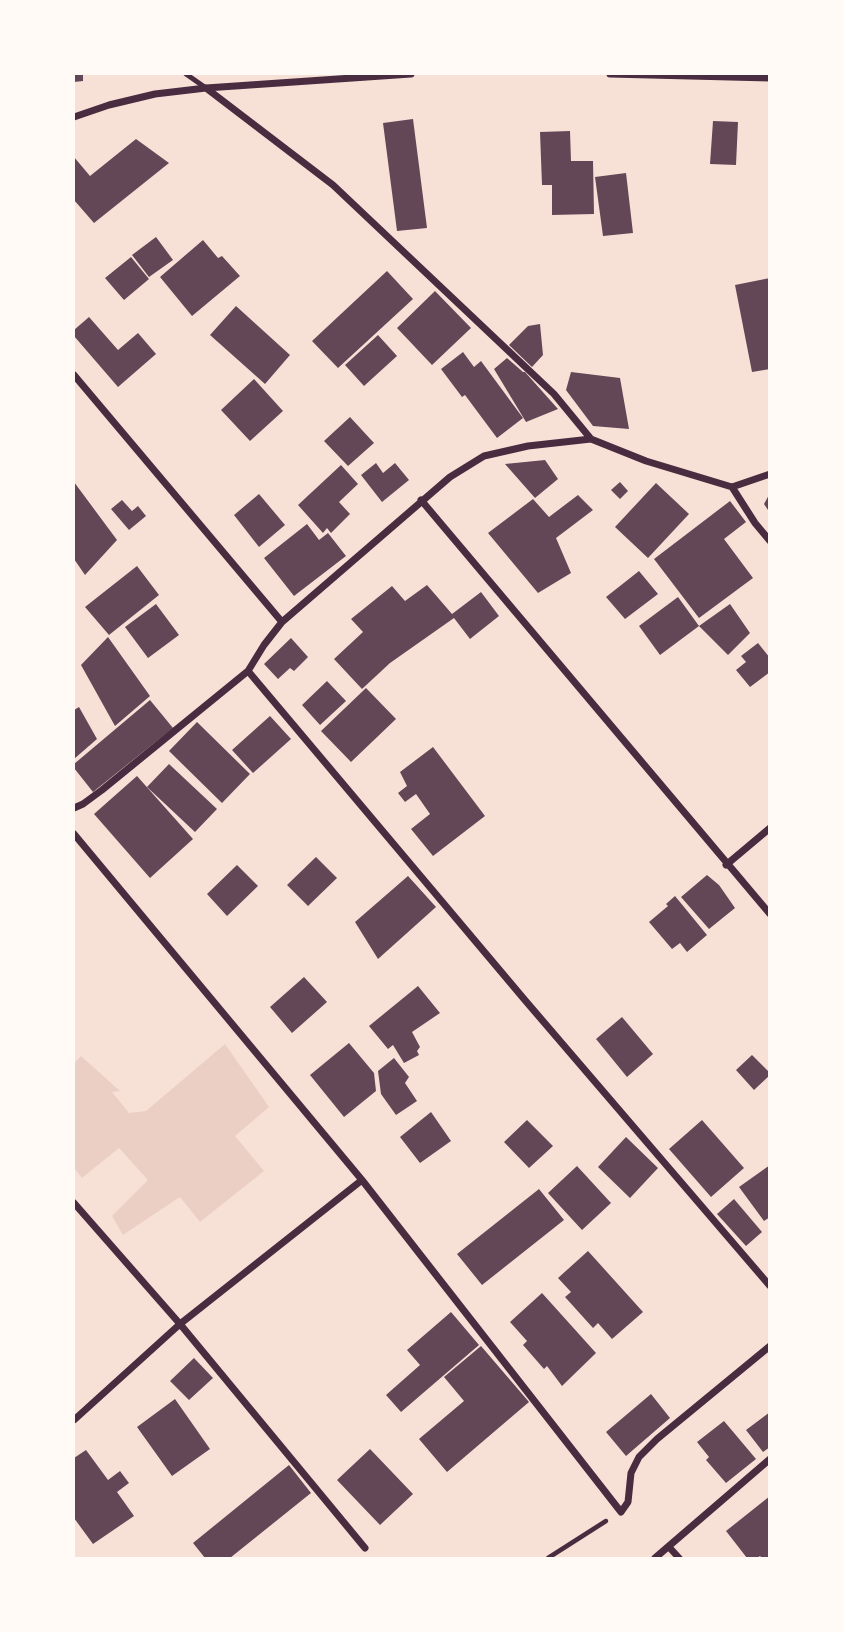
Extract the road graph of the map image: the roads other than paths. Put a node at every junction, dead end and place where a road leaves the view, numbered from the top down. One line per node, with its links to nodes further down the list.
1 (186, 74): 5 (lane)
2 (411, 74): 5 (street)
3 (610, 74): 4 (street)
4 (769, 78)
5 (206, 88): 6 (street); 8 (street)
6 (74, 117)
7 (74, 375): 13 (street)
8 (591, 439): 10 (street); 11 (street)
9 (769, 474): 10 (street)
10 (732, 487): 12 (street)
11 (421, 500): 13 (street); 18 (street)
12 (769, 541)
13 (282, 622): 14 (street)
14 (248, 671): 15 (street); 22 (street)
15 (74, 808)
16 (769, 828): 18 (street)
17 (74, 834): 20 (street)
18 (726, 864): 19 (street)
19 (769, 914)
20 (362, 1180): 23 (street); 24 (street)
21 (74, 1203): 23 (street)
22 (769, 1286)
23 (180, 1324): 25 (street); 28 (street)
24 (769, 1346)
25 (74, 1420)
26 (769, 1460): 27 (street)
27 (669, 1546): 29 (street); 30 (street)
28 (365, 1548)
29 (655, 1559)
30 (679, 1559)

